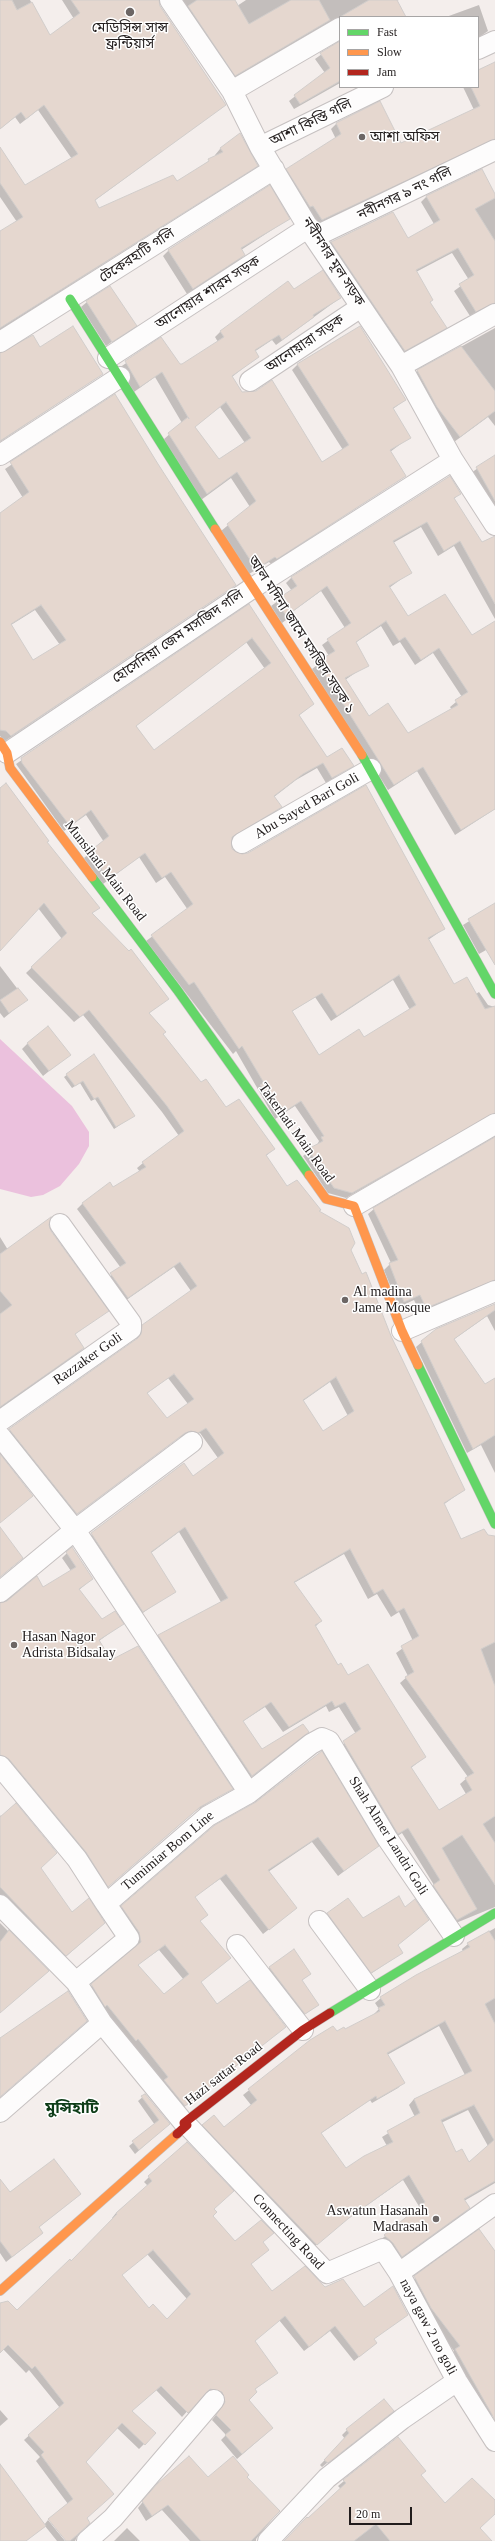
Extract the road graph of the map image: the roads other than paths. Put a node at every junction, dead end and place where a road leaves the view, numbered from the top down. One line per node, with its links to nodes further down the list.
1 (178, 3): 6 (street, নবীনগর মূল সড়ক)
2 (339, 29): 6 (street)
3 (495, 41): 4 (street)
4 (479, 49)
5 (381, 88): 7 (street, আশা কিস্তি গলি)
6 (232, 91): 7 (street, নবীনগর মূল সড়ক)
7 (260, 147): 9 (street, নবীনগর মূল সড়ক)
8 (495, 150): 10 (street, নবীনগর ৯ নং গলি)
9 (274, 168): 10 (street, নবীনগর মূল সড়ক); 11 (street, টেকেরহাটি গলি)
10 (312, 232): 12 (street, নবীনগর মূল সড়ক); 15 (street, আনোয়ার শারম সড়ক)
11 (70, 299): 14 (street, টেকেরহাটি গলি); 15 (street, আল মদিনা জামে মসজিদ সড়ক ১)
12 (361, 307): 16 (street, নবীনগর মূল সড়ক); 18 (street, আনোয়ারা সড়ক)
13 (495, 314): 16 (street)
14 (0, 342)
15 (108, 358): 17 (street, আল মদিনা জামে মসজিদ সড়ক ১)
16 (400, 366): 20 (street, নবীনগর মূল সড়ক)
17 (120, 377): 19 (street); 22 (street, আল মদিনা জামে মসজিদ সড়ক ১)
18 (250, 381)
19 (0, 455)
20 (453, 460): 21 (street, নবীনগর মূল সড়ক); 22 (street, হোসেনিয়া জেম মসজিদ গলি)
21 (495, 525)
22 (254, 587): 23 (street, হোসেনিয়া জেম মসজিদ গলি); 24 (street, আল মদিনা জামে মসজিদ সড়ক ১)
23 (4, 760): 26 (street, Munsihati Main Road)
24 (372, 769): 25 (street, Abu Sayed Bari Goli); 27 (street, আল মদিনা জামে মসজিদ সড়ক ১)
25 (242, 843)
26 (178, 991): 29 (street, Takerhati Main Road)
27 (495, 994)
28 (495, 1124): 29 (street)
29 (354, 1206): 32 (street)
30 (60, 1224): 33 (street, Razzaker Goli)
31 (495, 1291): 32 (street)
32 (402, 1331): 36 (street)
33 (0, 1421)
34 (0, 1436): 37 (street)
35 (192, 1442): 37 (street)
36 (495, 1524)
37 (75, 1530): 38 (street); 41 (street)
38 (0, 1592)
39 (322, 1738): 41 (street, Tumimiar Bom Line); 46 (street, Shah Almer Landri Goli)
40 (0, 1766): 42 (street)
41 (249, 1793): 42 (street, Tumimiar Bom Line)
42 (106, 1904): 48 (street)
43 (0, 1905): 48 (street)
44 (495, 1913): 46 (street, Hazi sattar Road)
45 (318, 1921): 49 (street)
46 (454, 1936): 49 (street, Hazi sattar Road)
47 (237, 1945): 51 (street)
48 (76, 1982): 50 (street)
49 (370, 1990): 51 (street, Hazi sattar Road)
50 (102, 2023): 52 (street); 53 (street)
51 (303, 2030): 53 (street, Hazi sattar Road)
52 (0, 2112)
53 (186, 2124): 55 (street, Connecting Road); 56 (street, Hazi sattar Road)
54 (495, 2204): 55 (street)
55 (399, 2273): 57 (street, naya gaw 2 no goli)
56 (0, 2291)
57 (457, 2381): 59 (street, naya gaw 2 no goli); 61 (street)
58 (214, 2400): 60 (street)
59 (495, 2441)
60 (87, 2541)
61 (268, 2541)

